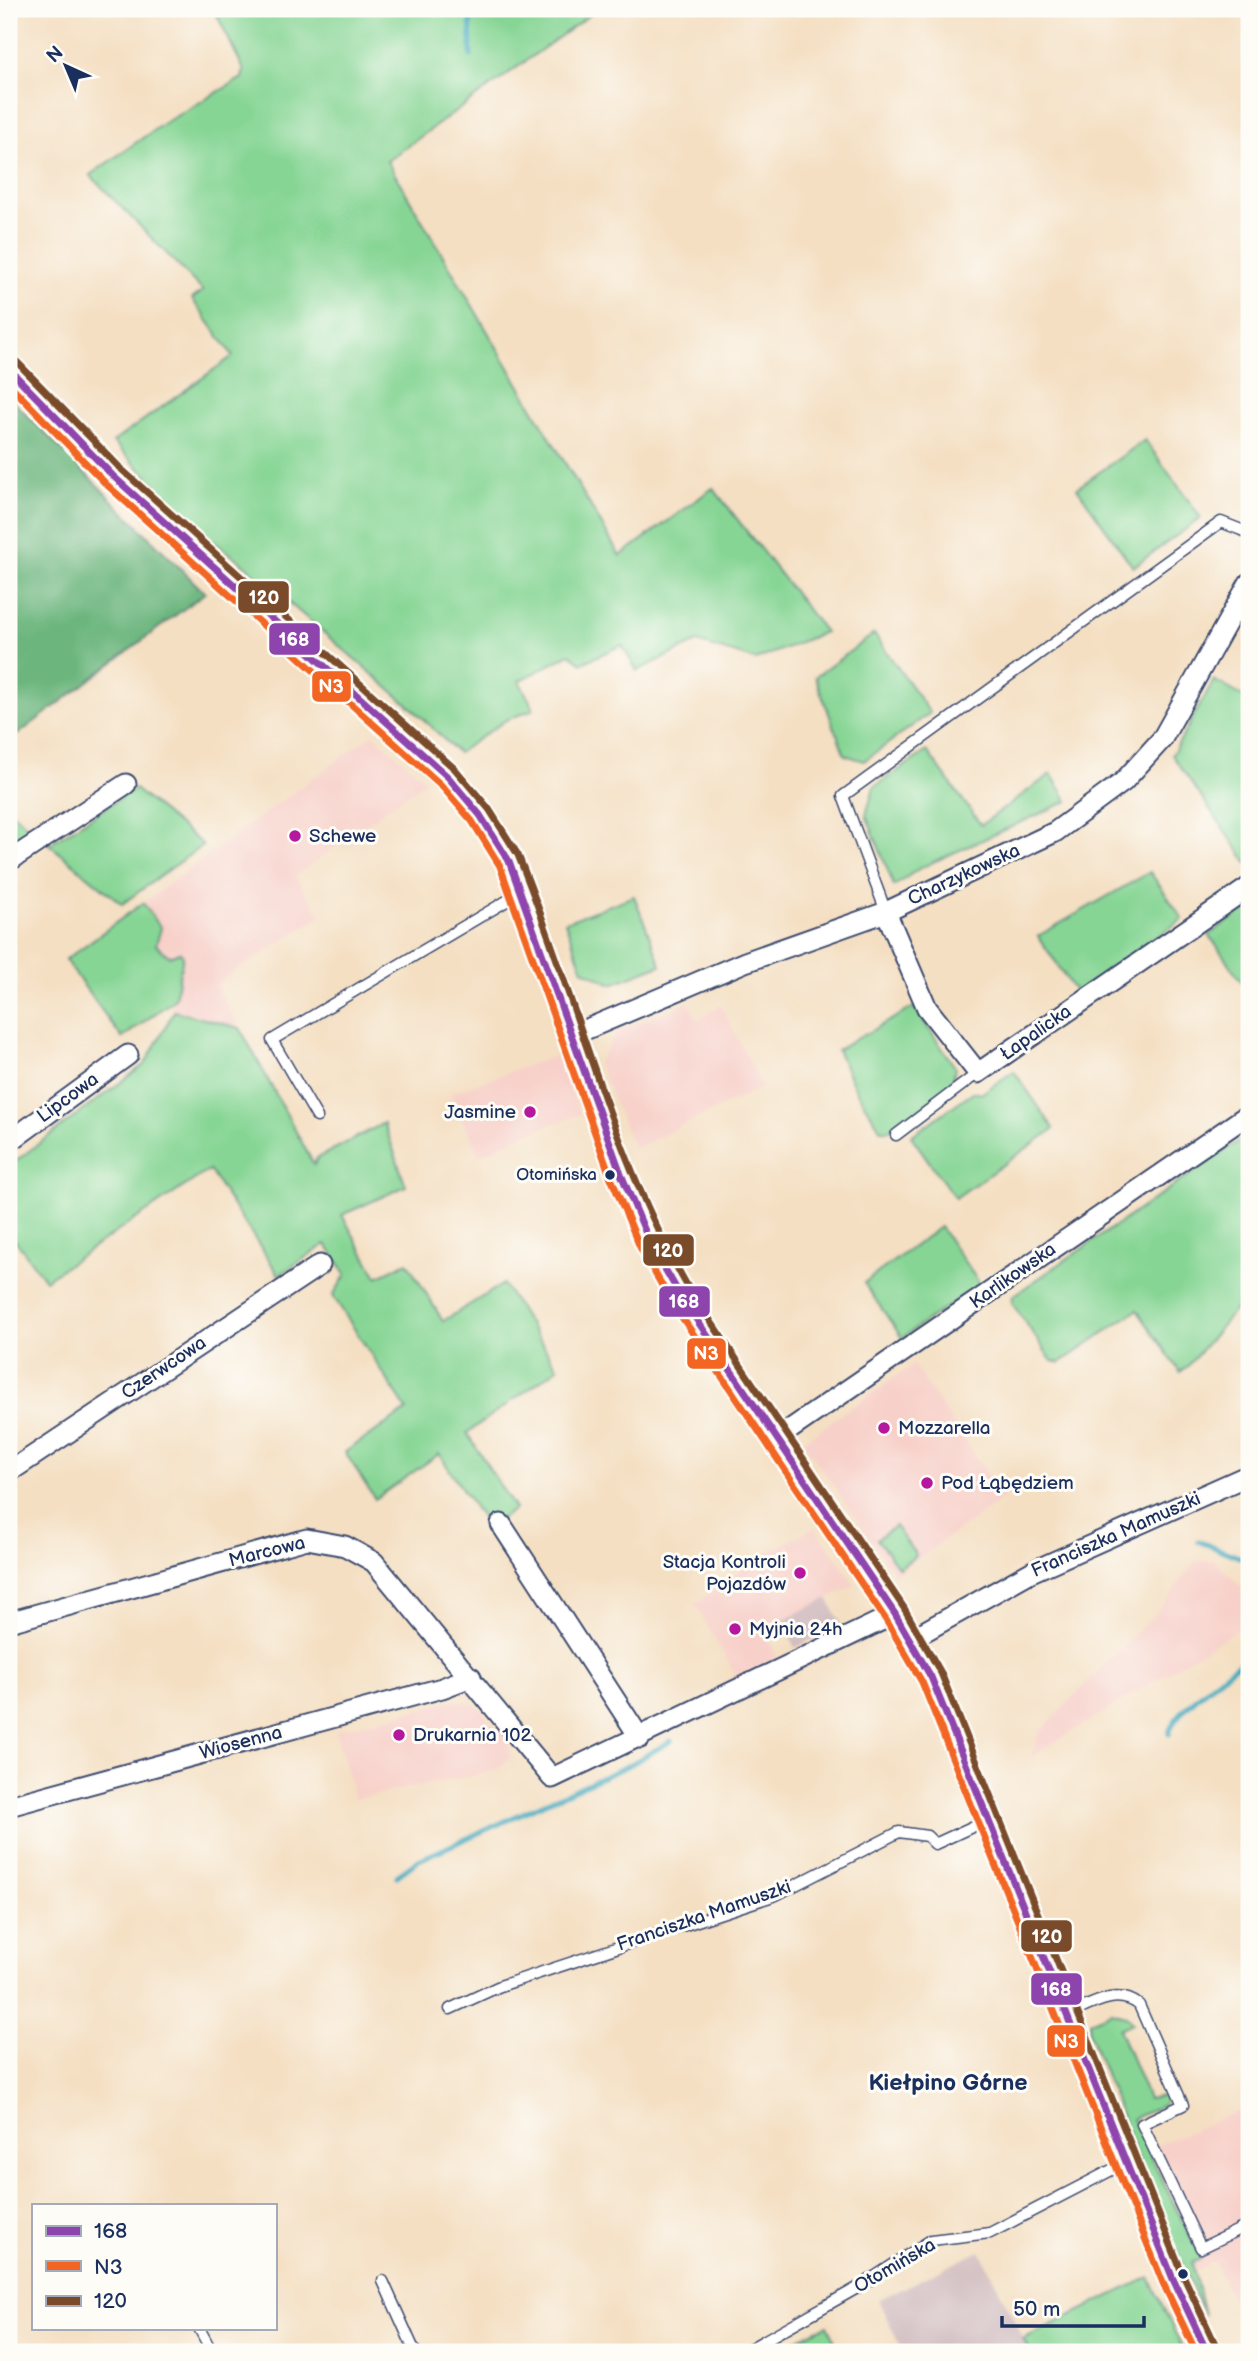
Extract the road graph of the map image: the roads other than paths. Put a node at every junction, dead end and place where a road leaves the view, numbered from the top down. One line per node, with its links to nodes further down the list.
1 (9, 369): 7 (street)
2 (1249, 533): 8 (lane)
3 (1249, 583): 8 (street, Charzykowska)
4 (126, 784): 5 (street)
5 (9, 861)
6 (1249, 887): 11 (street, Łapalicka)
7 (520, 893): 9 (street); 13 (lane)
8 (886, 912): 9 (street, Charzykowska); 11 (street)
9 (573, 1035): 17 (street)
10 (128, 1055): 15 (street, Lipcowa)
11 (978, 1073): 14 (lane)
12 (1249, 1114): 17 (street, Karlikowska)
13 (317, 1117)
14 (896, 1135)
15 (9, 1142)
16 (320, 1265): 18 (street, Czerwcowa)
17 (776, 1439): 21 (street)
18 (9, 1472)
19 (1249, 1475): 23 (street, Franciszka Mamuszki)
20 (501, 1524): 25 (street)
21 (895, 1614): 23 (street); 25 (street)
22 (9, 1622): 24 (street, Marcowa)
23 (911, 1639): 27 (street)
24 (471, 1677): 25 (street, Marcowa); 26 (street, Wiosenna)
25 (640, 1738)
26 (9, 1806)
27 (989, 1819): 28 (lane, Franciszka Mamuszki); 29 (street)
28 (450, 2009)
29 (1067, 2015): 30 (street); 31 (lane)
30 (1127, 2162): 36 (lane, Otomińska); 37 (street)
31 (1249, 2225)
32 (383, 2281): 35 (lane)
33 (200, 2330): 34 (lane)
34 (212, 2352)
35 (415, 2352)
36 (744, 2352)
37 (1207, 2352)

